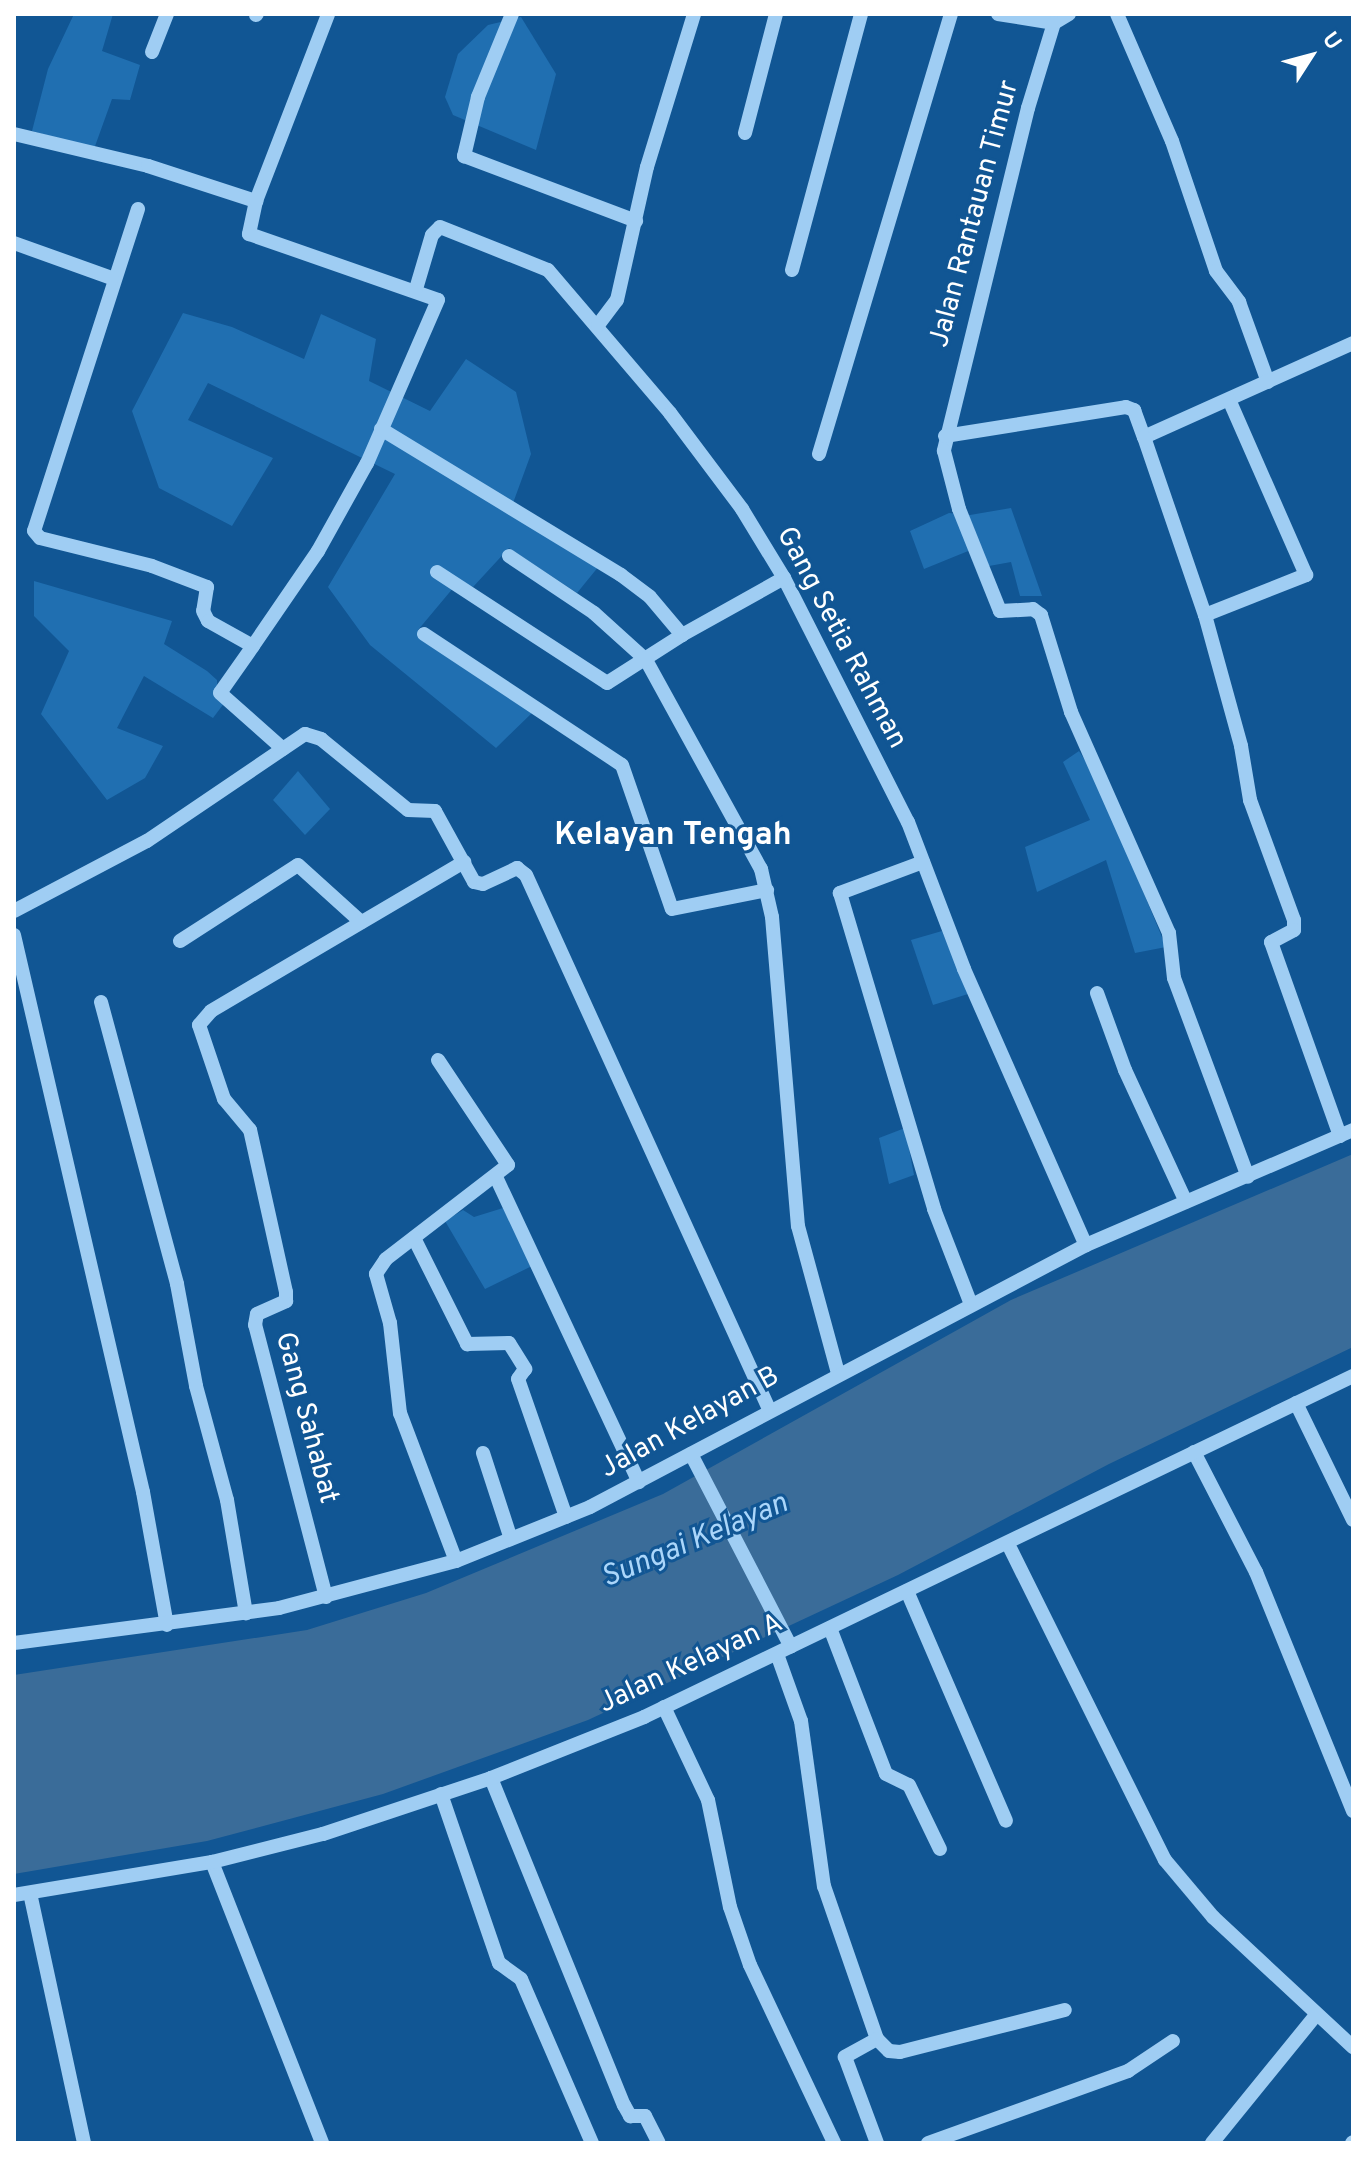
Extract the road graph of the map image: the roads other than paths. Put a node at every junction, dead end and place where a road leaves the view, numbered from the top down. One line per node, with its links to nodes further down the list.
1 (167, 14): 12 (street)
2 (328, 14): 15 (street)
3 (512, 14): 17 (street)
4 (694, 14): 17 (street)
5 (776, 14): 13 (street)
6 (861, 14): 19 (street)
7 (951, 14): 29 (street)
8 (998, 14): 11 (street)
9 (1069, 14): 11 (street)
10 (1117, 14): 24 (street)
11 (1054, 23): 27 (street, Jalan Rantauan Timur)
12 (152, 52)
13 (745, 133)
14 (14, 134): 15 (street)
15 (256, 201): 21 (street)
16 (138, 209): 20 (street)
17 (636, 221): 22 (street)
18 (14, 243): 20 (street)
19 (792, 270)
20 (112, 278): 36 (street)
21 (416, 289): 22 (street, Gang Setia Rahman); 26 (street)
22 (598, 325): 32 (street, Gang Setia Rahman)
23 (1353, 343): 24 (street)
24 (1268, 382): 25 (street)
25 (1229, 400): 28 (street); 33 (street)
26 (381, 429): 35 (street); 36 (street)
27 (945, 436): 28 (street); 52 (street)
28 (1144, 437): 33 (street)
29 (819, 454)
30 (509, 556): 37 (street)
31 (437, 572): 37 (street)
32 (784, 578): 35 (street); 40 (street, Gang Setia Rahman)
33 (1205, 615): 50 (street)
34 (424, 634): 41 (street)
35 (682, 635): 37 (street)
36 (253, 646): 38 (street)
37 (646, 660): 41 (street)
38 (283, 749): 39 (street); 42 (street)
39 (464, 862): 43 (street); 60 (street)
40 (923, 862): 55 (street, Gang Setia Rahman); 56 (street)
41 (767, 890): 57 (street)
42 (14, 911)
43 (361, 922): 45 (street); 71 (street, Gang Sahabat)
44 (14, 935): 46 (street)
45 (180, 941)
46 (19, 984): 73 (street)
47 (1097, 993): 53 (street)
48 (101, 1002): 72 (street)
49 (438, 1060): 51 (street)
50 (1346, 1133): 52 (street, Jalan Kelayan B)
51 (496, 1177): 54 (street); 64 (street)
52 (1248, 1177): 53 (street, Jalan Kelayan B)
53 (1186, 1202): 55 (street, Jalan Kelayan B)
54 (414, 1238): 65 (street); 69 (street)
55 (1086, 1245): 56 (street, Jalan Kelayan B)
56 (970, 1302): 57 (street, Jalan Kelayan B)
57 (838, 1373): 60 (street, Jalan Kelayan B)
58 (1353, 1376): 59 (street, Jalan Kelayan A)
59 (1296, 1403): 61 (street, Jalan Kelayan A); 66 (street)
60 (769, 1409): 63 (street, Jalan Kelayan B)
61 (1194, 1452): 68 (street, Jalan Kelayan A); 81 (street)
62 (483, 1453): 67 (street)
63 (694, 1460): 64 (street, Jalan Kelayan B); 75 (street)
64 (639, 1482): 65 (street, Jalan Kelayan B)
65 (566, 1517): 67 (street, Jalan Kelayan B)
66 (1353, 1520)
67 (511, 1539): 69 (street, Jalan Kelayan B)
68 (1008, 1544): 70 (street, Jalan Kelayan A); 88 (street)
69 (456, 1561): 71 (street, Jalan Kelayan B)
70 (907, 1591): 74 (street, Jalan Kelayan A); 82 (street)
71 (326, 1597): 72 (street, Jalan Kelayan B)
72 (246, 1613): 73 (street, Jalan Kelayan B)
73 (167, 1625): 76 (street, Jalan Kelayan B)
74 (830, 1628): 75 (street, Jalan Kelayan A); 83 (street)
75 (789, 1642): 77 (street, Jalan Kelayan A)
76 (14, 1643)
77 (777, 1654): 78 (street, Jalan Kelayan A); 89 (street)
78 (664, 1707): 79 (street, Jalan Kelayan A); 96 (street)
79 (491, 1778): 80 (street, Jalan Kelayan A); 95 (street)
80 (441, 1794): 84 (street, Jalan Kelayan A); 94 (street)
81 (1353, 1811)
82 (1006, 1821)
83 (940, 1849)
84 (212, 1862): 85 (street, Jalan Kelayan A); 93 (street)
85 (30, 1893): 86 (street, Jalan Kelayan A); 92 (street)
86 (14, 1895)
87 (1065, 2010): 89 (street)
88 (1317, 2014): 91 (street); 99 (street)
89 (877, 2039): 97 (street)
90 (1173, 2041): 98 (street)
91 (1353, 2047)
92 (84, 2143)
93 (322, 2143)
94 (592, 2143)
95 (659, 2143)
96 (834, 2143)
97 (877, 2143)
98 (928, 2143)
99 (1212, 2143)

